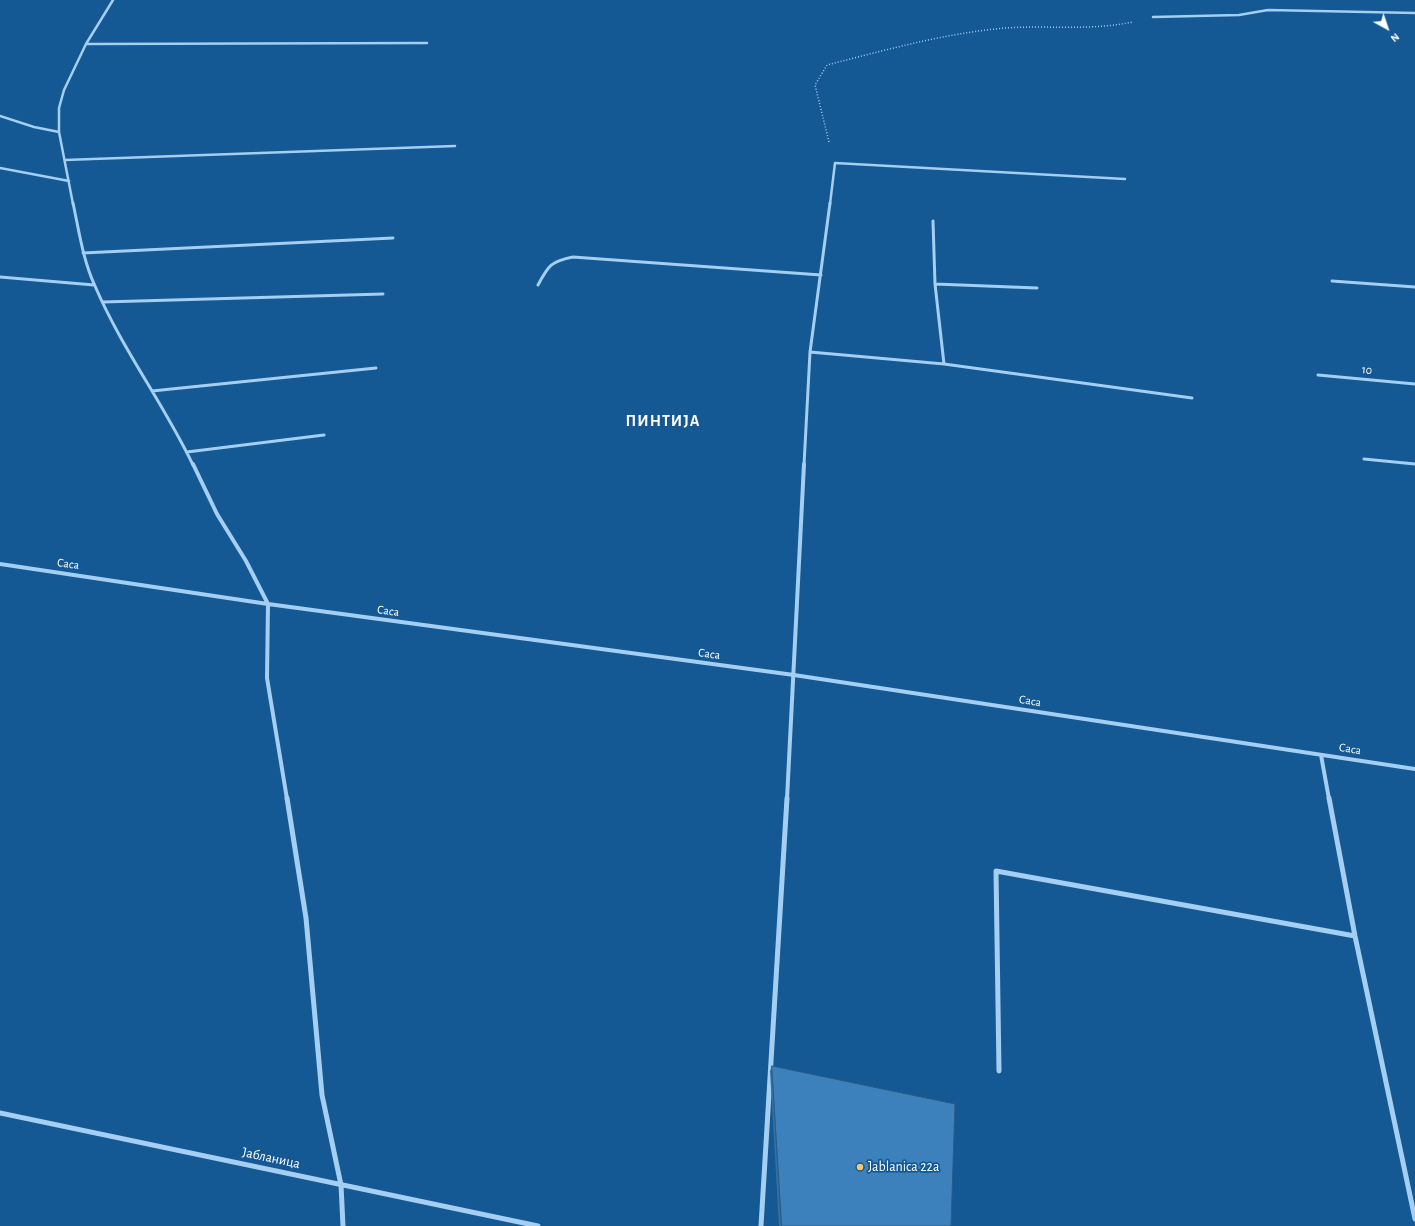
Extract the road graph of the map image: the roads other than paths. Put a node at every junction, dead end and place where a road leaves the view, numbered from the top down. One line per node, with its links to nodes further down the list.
1 (113, 0): 5 (street)
2 (1415, 13): 3 (street)
3 (1153, 17)
4 (427, 43): 5 (street)
5 (86, 44): 7 (street)
6 (0, 116): 7 (street)
7 (59, 132): 9 (street)
8 (455, 146): 9 (street)
9 (65, 160): 12 (street)
10 (0, 168): 12 (street)
11 (1124, 179): 16 (street)
12 (69, 182): 15 (street)
13 (933, 221): 19 (street)
14 (393, 238): 15 (street)
15 (83, 253): 20 (street)
16 (820, 275): 21 (street); 26 (street)
17 (0, 277): 20 (street)
18 (1332, 282): 22 (street)
19 (935, 284): 23 (street); 27 (street)
20 (94, 285): 25 (street)
21 (538, 285)
22 (1415, 287)
23 (1036, 288)
24 (383, 294): 25 (street)
25 (103, 302): 31 (street)
26 (810, 352): 27 (street); 39 (street)
27 (944, 364): 32 (street)
28 (376, 368): 31 (street)
29 (1318, 375): 30 (street, 10)
30 (1415, 384)
31 (152, 391): 34 (street)
32 (1192, 398)
33 (324, 435): 34 (street)
34 (187, 452): 38 (street)
35 (1364, 459): 36 (street)
36 (1415, 464)
37 (0, 564): 38 (street, Саса)
38 (268, 604): 39 (street, Саса); 45 (street)
39 (794, 675): 40 (street, Саса); 49 (street)
40 (1321, 755): 41 (street, Саса); 42 (street)
41 (1415, 769)
42 (1355, 936): 43 (street); 46 (street)
43 (999, 1071)
44 (0, 1112): 45 (street, Јабланица)
45 (341, 1185): 47 (street); 48 (street, Јабланица)
46 (1415, 1220)
47 (343, 1226)
48 (538, 1226)
49 (761, 1226)

